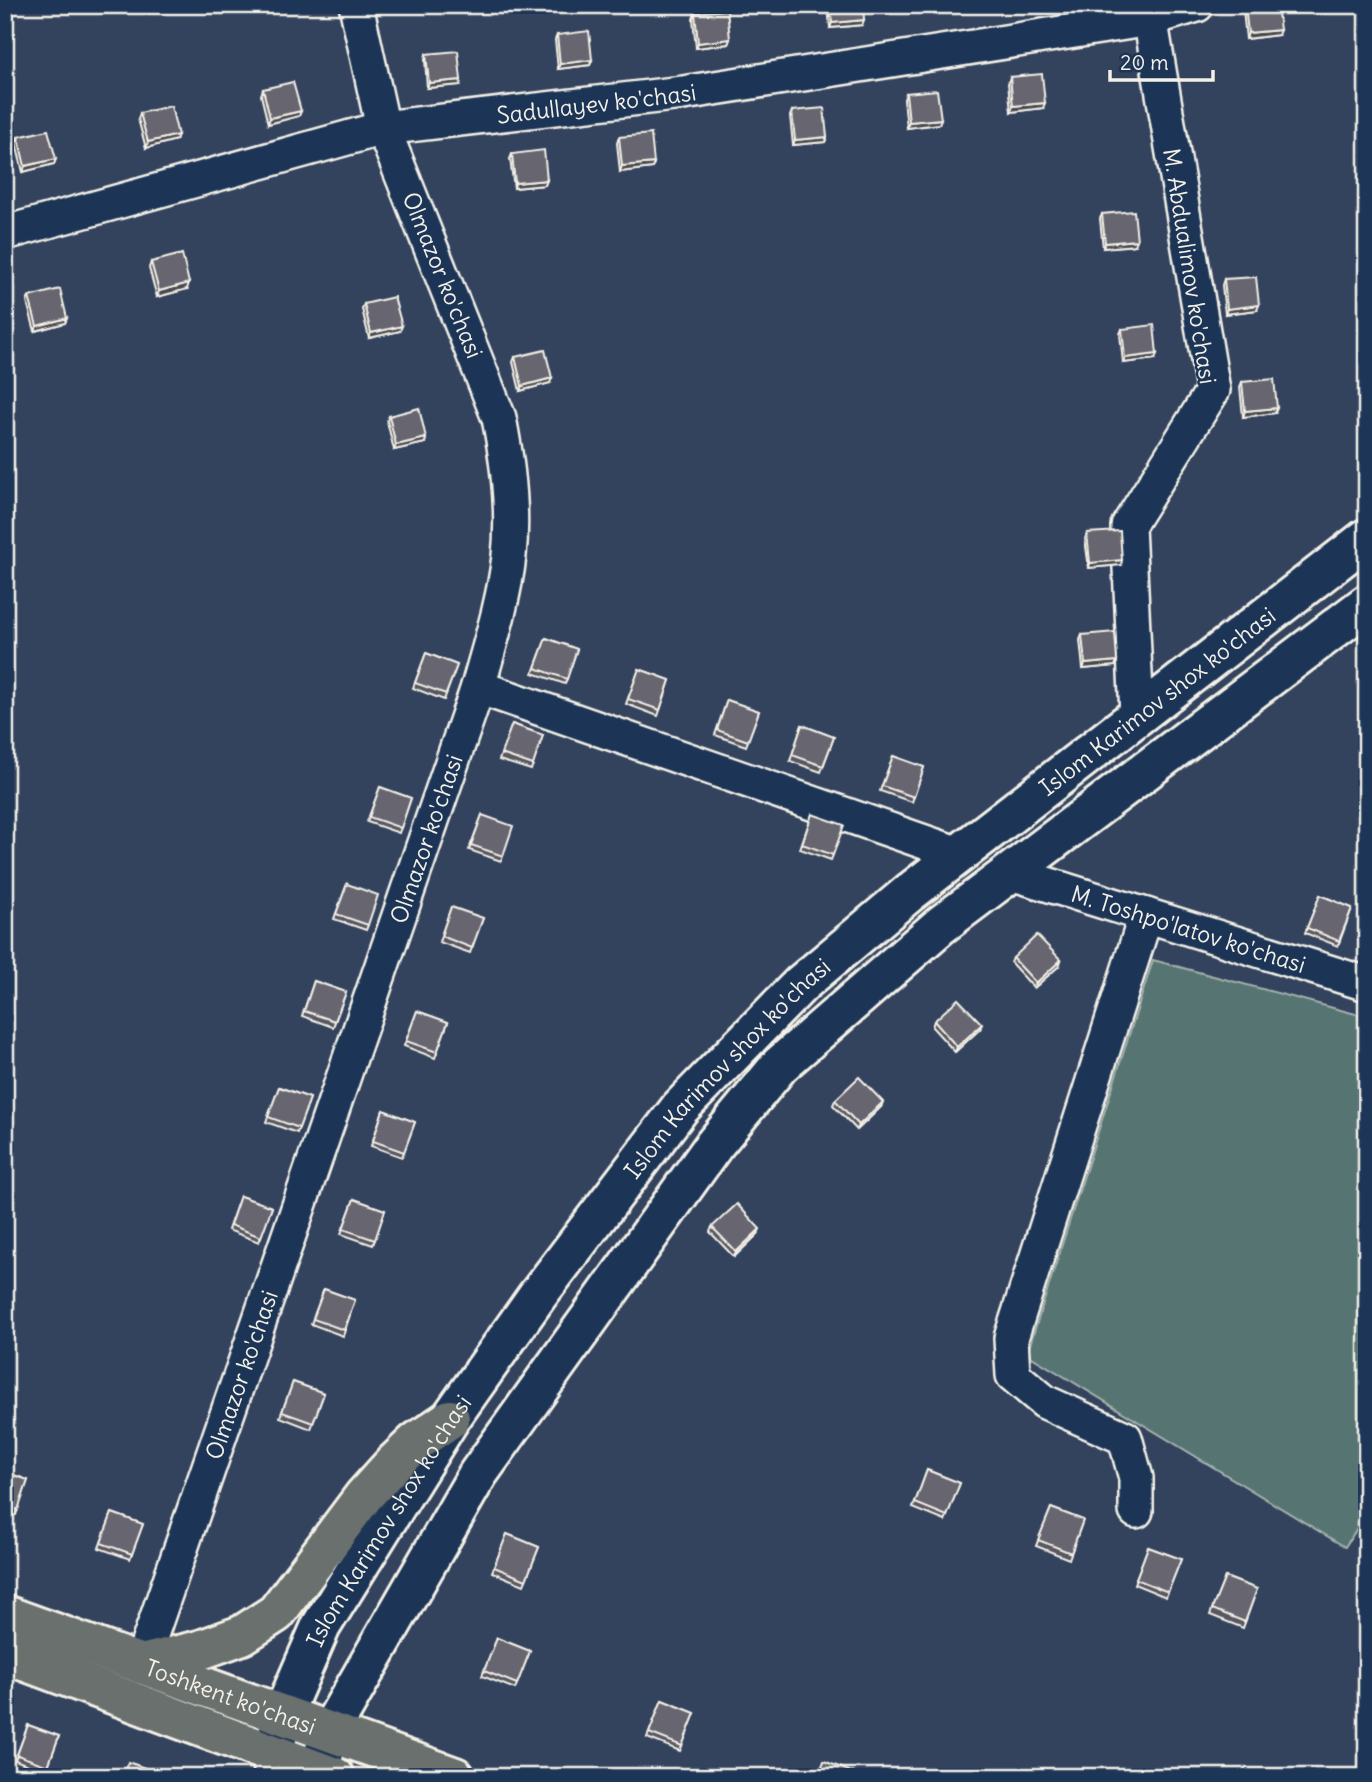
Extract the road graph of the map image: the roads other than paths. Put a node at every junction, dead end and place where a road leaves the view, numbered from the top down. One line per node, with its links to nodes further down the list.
1 (356, 5): 4 (street, Olmazor ko'chasi)
2 (1197, 5): 3 (street, Sadullayev ko'chasi)
3 (1149, 12): 4 (street, Sadullayev ko'chasi); 9 (street, M. Abdualimov ko'chasi)
4 (383, 128): 5 (street, Sadullayev ko'chasi); 8 (street, Olmazor ko'chasi)
5 (5, 233)
6 (1367, 538): 9 (main road, Islom Karimov shox ko'chasi)
7 (1367, 604): 11 (main road, Islom Karimov shox ko'chasi)
8 (478, 687): 10 (street); 18 (street, Olmazor ko'chasi)
9 (1137, 715): 10 (main road, Islom Karimov shox ko'chasi)
10 (959, 854): 14 (main road, Islom Karimov shox ko'chasi)
11 (1011, 873): 12 (street, M. Toshpo'latov ko'chasi); 20 (main road, Islom Karimov shox ko'chasi)
12 (1146, 915): 13 (street, M. Toshpo'latov ko'chasi); 15 (street)
13 (1367, 984)
14 (450, 1419): 18 (main road); 19 (main road, Islom Karimov shox ko'chasi)
15 (1136, 1511)
16 (5, 1615): 18 (main road, Toshkent ko'chasi)
17 (5, 1654): 21 (main road, Toshkent ko'chasi)
18 (141, 1664): 19 (main road, Toshkent ko'chasi)
19 (282, 1716): 20 (main road, Toshkent ko'chasi); 21 (main road, Islom Karimov shox ko'chasi)
20 (328, 1733): 22 (main road, Islom Karimov shox ko'chasi); 23 (main road, Toshkent ko'chasi)
21 (274, 1766): 22 (main road, Toshkent ko'chasi)
22 (325, 1775)
23 (455, 1777)

